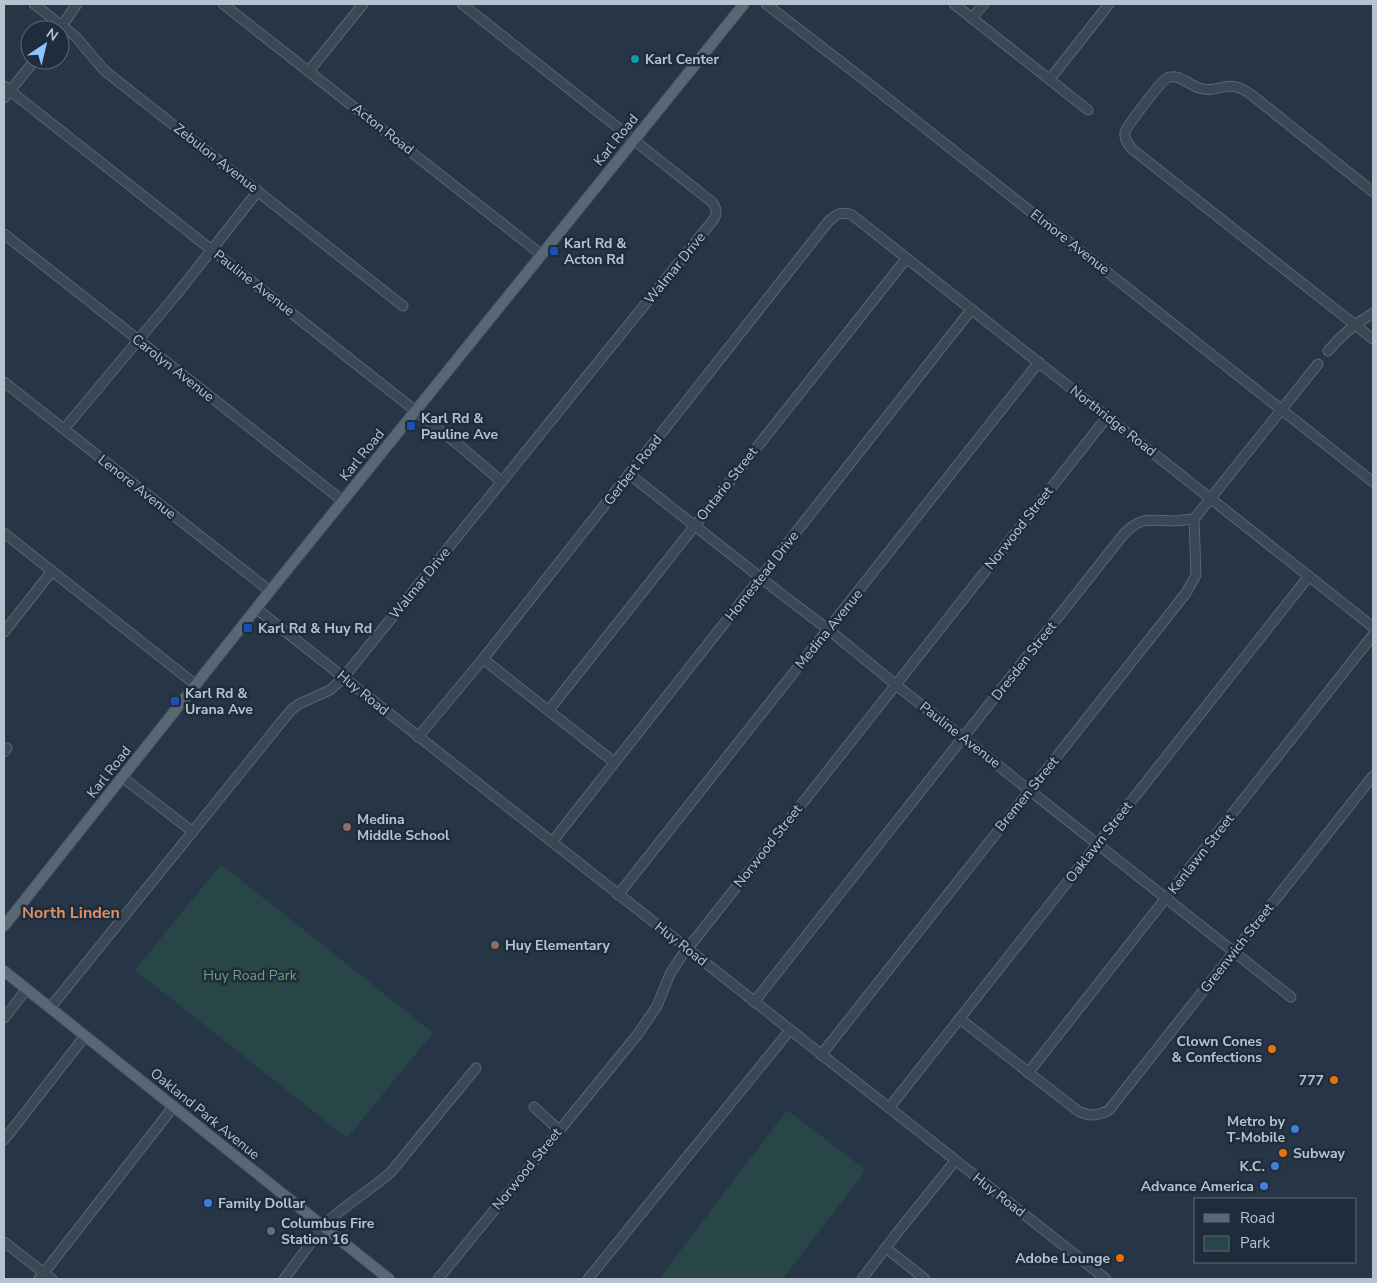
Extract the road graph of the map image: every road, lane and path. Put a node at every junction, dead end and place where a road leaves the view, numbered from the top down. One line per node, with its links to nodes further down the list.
1 (34, 4): 12 (street, Zebulon Avenue)
2 (77, 4): 13 (street)
3 (223, 4): 16 (street, Acton Road)
4 (363, 4): 16 (street)
5 (462, 4): 21 (street)
6 (744, 4): 21 (main road, Karl Road)
7 (766, 4): 39 (street, Elmore Avenue)
8 (954, 4): 11 (street)
9 (984, 4): 11 (street)
10 (1109, 4): 17 (street)
11 (972, 18): 17 (street)
12 (52, 20)
13 (66, 20)
14 (70, 34): 22 (street, Zebulon Avenue)
15 (25, 70): 18 (street)
16 (309, 71): 27 (street, Acton Road)
17 (1050, 79): 20 (street)
18 (7, 88): 19 (street); 26 (street, Pauline Avenue)
19 (4, 98)
20 (1088, 110)
21 (635, 140): 27 (main road, Karl Road); 44 (street, Walmar Drive)
22 (258, 191): 26 (street); 29 (street, Zebulon Avenue)
23 (1373, 192): 32 (street)
24 (852, 215): 28 (street, Northridge Road); 43 (street, Gerbert Road)
25 (4, 234): 34 (street, Carolyn Avenue)
26 (212, 250): 34 (street); 40 (street, Pauline Avenue)
27 (542, 255): 40 (main road, Karl Road)
28 (906, 259): 30 (street, Northridge Road); 49 (street, Ontario Street)
29 (404, 306)
30 (972, 310): 36 (street, Northridge Road); 53 (street, Homestead Drive)
31 (1373, 313): 32 (street)
32 (1355, 324): 33 (street); 35 (street)
33 (1373, 339)
34 (138, 340): 42 (street); 47 (street, Carolyn Avenue)
35 (1328, 351)
36 (1039, 362): 41 (street, Northridge Road); 57 (street, Medina Avenue)
37 (1318, 364): 39 (street)
38 (4, 382): 42 (street, Lenore Avenue)
39 (1282, 410): 45 (street, Elmore Avenue); 46 (street)
40 (416, 412): 44 (street, Pauline Avenue); 47 (main road, Karl Road)
41 (1107, 417): 46 (street, Northridge Road); 62 (street, Norwood Street)
42 (64, 429): 54 (street, Lenore Avenue)
43 (629, 474): 49 (street, Pauline Avenue); 60 (street, Gerbert Road)
44 (502, 482): 61 (street, Walmar Drive)
45 (1373, 482)
46 (1211, 498): 48 (street); 52 (street, Northridge Road)
47 (343, 501): 54 (main road, Karl Road)
48 (1194, 519): 66 (street, Dresden Street); 70 (street, Bremen Street)
49 (694, 526): 53 (street, Pauline Avenue); 64 (street, Ontario Street)
50 (4, 533): 51 (street)
51 (52, 571): 58 (street); 63 (street)
52 (1309, 576): 56 (street, Northridge Road); 73 (street, Oaklawn Street)
53 (760, 578): 57 (street, Pauline Avenue); 67 (street, Homestead Drive)
54 (270, 591): 55 (main road, Karl Road)
55 (257, 609): 61 (street, Huy Road); 63 (main road, Karl Road)
56 (1373, 627)
57 (829, 630): 62 (street, Pauline Avenue); 74 (street, Medina Avenue)
58 (4, 632)
59 (1373, 635): 75 (street, Kenlawn Street)
60 (483, 659): 64 (street); 65 (street, Gerbert Road)
61 (344, 678): 65 (street, Huy Road); 71 (street, Walmar Drive)
62 (895, 684): 66 (street, Pauline Avenue); 77 (street, Norwood Street)
63 (196, 685): 69 (main road, Karl Road)
64 (549, 710): 67 (street)
65 (418, 737): 72 (street, Huy Road)
66 (963, 738): 70 (street, Pauline Avenue); 82 (street, Dresden Street)
67 (614, 762): 72 (street, Homestead Drive)
68 (1373, 776): 78 (street, Greenwich Street)
69 (122, 777): 71 (street); 76 (main road, Karl Road)
70 (1030, 791): 73 (street, Pauline Avenue); 88 (street, Bremen Street)
71 (193, 832): 83 (street, Walmar Drive)
72 (552, 842): 74 (street, Huy Road)
73 (1097, 844): 75 (street, Pauline Avenue); 85 (street, Oaklawn Street)
74 (618, 894): 77 (street, Huy Road)
75 (1166, 898): 78 (street, Pauline Avenue); 90 (street, Kenlawn Street)
76 (4, 926)
77 (686, 949): 82 (street, Huy Road); 94 (street, Norwood Street)
78 (1234, 952): 81 (street, Pauline Avenue); 90 (street, Greenwich Street)
79 (4, 971): 80 (main road, Oakland Park Avenue)
80 (26, 990): 83 (main road, Oakland Park Avenue); 84 (street)
81 (1290, 996)
82 (754, 1002): 86 (street, Huy Road)
83 (50, 1008): 87 (main road, Oakland Park Avenue)
84 (4, 1018)
85 (960, 1019): 90 (street); 93 (street, Oaklawn Street)
86 (790, 1030): 88 (street, Huy Road); 105 (street)
87 (85, 1036): 91 (main road, Oakland Park Avenue); 95 (street)
88 (821, 1055): 93 (street, Huy Road)
89 (476, 1068): 97 (street)
90 (1028, 1073)
91 (174, 1106): 97 (main road, Oakland Park Avenue); 100 (street)
92 (534, 1107): 94 (street)
93 (889, 1108): 96 (street, Huy Road)
94 (559, 1130): 104 (street, Norwood Street)
95 (4, 1140)
96 (956, 1161): 99 (street); 108 (street, Huy Road)
97 (324, 1227): 102 (street); 103 (main road, Oakland Park Avenue)
98 (4, 1242): 100 (street)
99 (886, 1248): 106 (street); 107 (street)
100 (41, 1276): 101 (street)
101 (52, 1279)
102 (284, 1279)
103 (389, 1279)
104 (438, 1279)
105 (588, 1279)
106 (862, 1279)
107 (925, 1279)
108 (1106, 1279)

